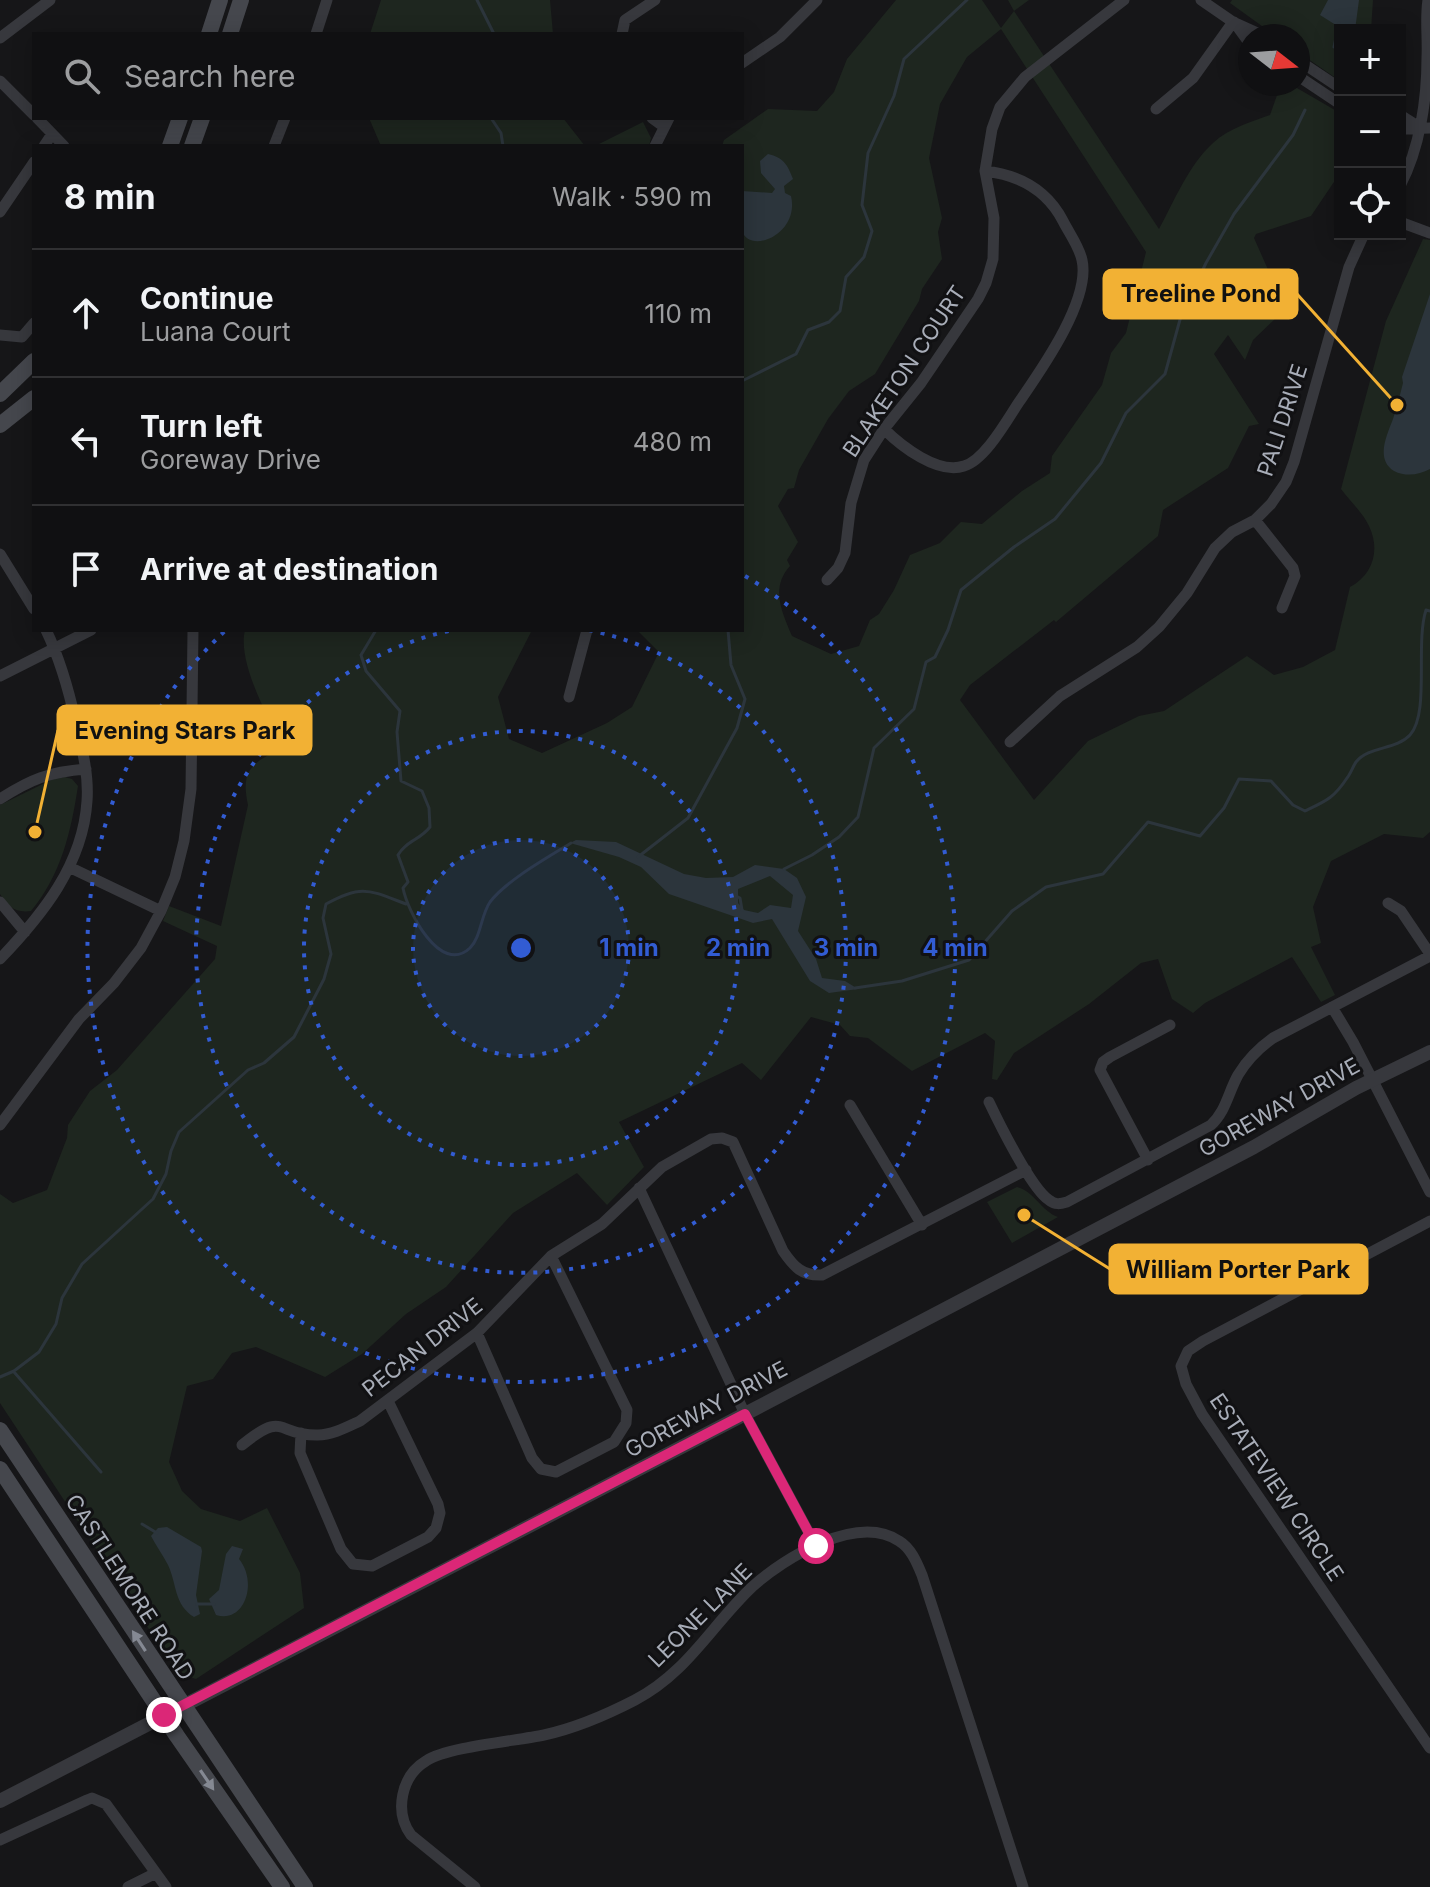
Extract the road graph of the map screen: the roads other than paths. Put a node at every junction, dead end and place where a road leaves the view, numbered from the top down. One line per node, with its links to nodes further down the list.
1 (50, 0): 18 (street)
2 (220, 0): 14 (main road)
3 (241, 0): 15 (main road)
4 (327, 0): 16 (street)
5 (655, 0): 17 (street)
6 (817, 0): 19 (street)
7 (1124, 0): 42 (street, BLAKETON COURT)
8 (1201, 0): 10 (street)
9 (1428, 0): 13 (street)
10 (1233, 22): 11 (street); 12 (street); 25 (street)
11 (1238, 24)
12 (1238, 28)
13 (1428, 29): 33 (street)
14 (210, 32)
15 (231, 32)
16 (317, 32)
17 (622, 32)
18 (0, 38)
19 (744, 62)
20 (1310, 68): 23 (street)
21 (0, 81): 26 (street)
22 (1310, 84): 24 (street)
23 (1334, 84)
24 (1334, 100)
25 (1156, 109)
26 (32, 114)
27 (1406, 118): 33 (street)
28 (38, 120): 34 (street)
29 (179, 120): 37 (main road)
30 (201, 120): 38 (main road)
31 (284, 120): 39 (street)
32 (666, 122): 40 (street)
33 (1425, 128): 43 (street)
34 (52, 134): 35 (street); 36 (street)
35 (45, 144)
36 (62, 144)
37 (171, 144)
38 (193, 144)
39 (275, 144)
40 (656, 144)
41 (32, 165): 44 (street)
42 (985, 171): 54 (street, BLAKETON COURT); 54 (street)
43 (1406, 174)
44 (0, 212)
45 (1406, 224): 46 (street)
46 (1430, 233)
47 (1361, 240): 55 (street, PALI DRIVE)
48 (32, 325): 49 (street)
49 (0, 335)
50 (32, 363): 51 (main road)
51 (0, 394)
52 (32, 400): 53 (main road)
53 (0, 425)
54 (884, 429): 57 (street, BLAKETON COURT)
55 (1255, 520): 59 (street); 67 (street, PALI DRIVE)
56 (0, 554): 58 (street)
57 (827, 580)
58 (32, 606)
59 (1282, 608)
60 (47, 632): 64 (street)
61 (87, 632): 64 (street)
62 (193, 632): 73 (street)
63 (586, 632): 66 (street)
64 (55, 648): 65 (street); 68 (street)
65 (0, 676)
66 (569, 697)
67 (1010, 742)
68 (86, 769): 69 (street); 70 (street)
69 (0, 799)
70 (69, 867): 73 (street); 74 (street)
71 (0, 902): 74 (street)
72 (1388, 903): 75 (street)
73 (161, 911): 83 (street)
74 (25, 932): 76 (street)
75 (1430, 955): 77 (street)
76 (0, 959)
77 (1332, 1007): 80 (street); 84 (street)
78 (1170, 1025): 84 (street)
79 (1430, 1052): 80 (street, GOREWAY DRIVE)
80 (1371, 1080): 87 (street); 93 (street, GOREWAY DRIVE)
81 (989, 1102): 85 (street)
82 (850, 1105): 89 (street)
83 (0, 1125)
84 (1148, 1160): 85 (street)
85 (1026, 1170): 89 (street)
86 (639, 1188): 89 (street, PECAN DRIVE); 90 (street, PECAN DRIVE); 93 (street)
87 (1430, 1192)
88 (1430, 1221): 101 (street, ESTATEVIEW CIRCLE)
89 (922, 1225)
90 (551, 1256): 91 (street, PECAN DRIVE); 91 (street)
91 (477, 1333): 92 (street, PECAN DRIVE)
92 (388, 1401): 95 (street, PECAN DRIVE); 95 (street)
93 (745, 1414): 98 (street); 99 (street, GOREWAY DRIVE)
94 (0, 1430): 99 (main road, CASTLEMORE ROAD, one-way to 94)
95 (301, 1433): 96 (street, PECAN DRIVE)
96 (242, 1445)
97 (0, 1469): 100 (main road, CASTLEMORE ROAD)
98 (816, 1546): 109 (street, LEONE LANE); 110 (street, LEONE LANE)
99 (183, 1706): 100 (street, GOREWAY DRIVE); 108 (main road, CASTLEMORE ROAD)
100 (164, 1715): 102 (street, GOREWAY DRIVE); 107 (main road, CASTLEMORE ROAD, one-way to 107)
101 (1430, 1748)
102 (0, 1801)
103 (0, 1840): 104 (street)
104 (156, 1873): 105 (street); 106 (street)
105 (128, 1887)
106 (166, 1887)
107 (282, 1887)
108 (305, 1887)
109 (475, 1887)
110 (1023, 1887)

